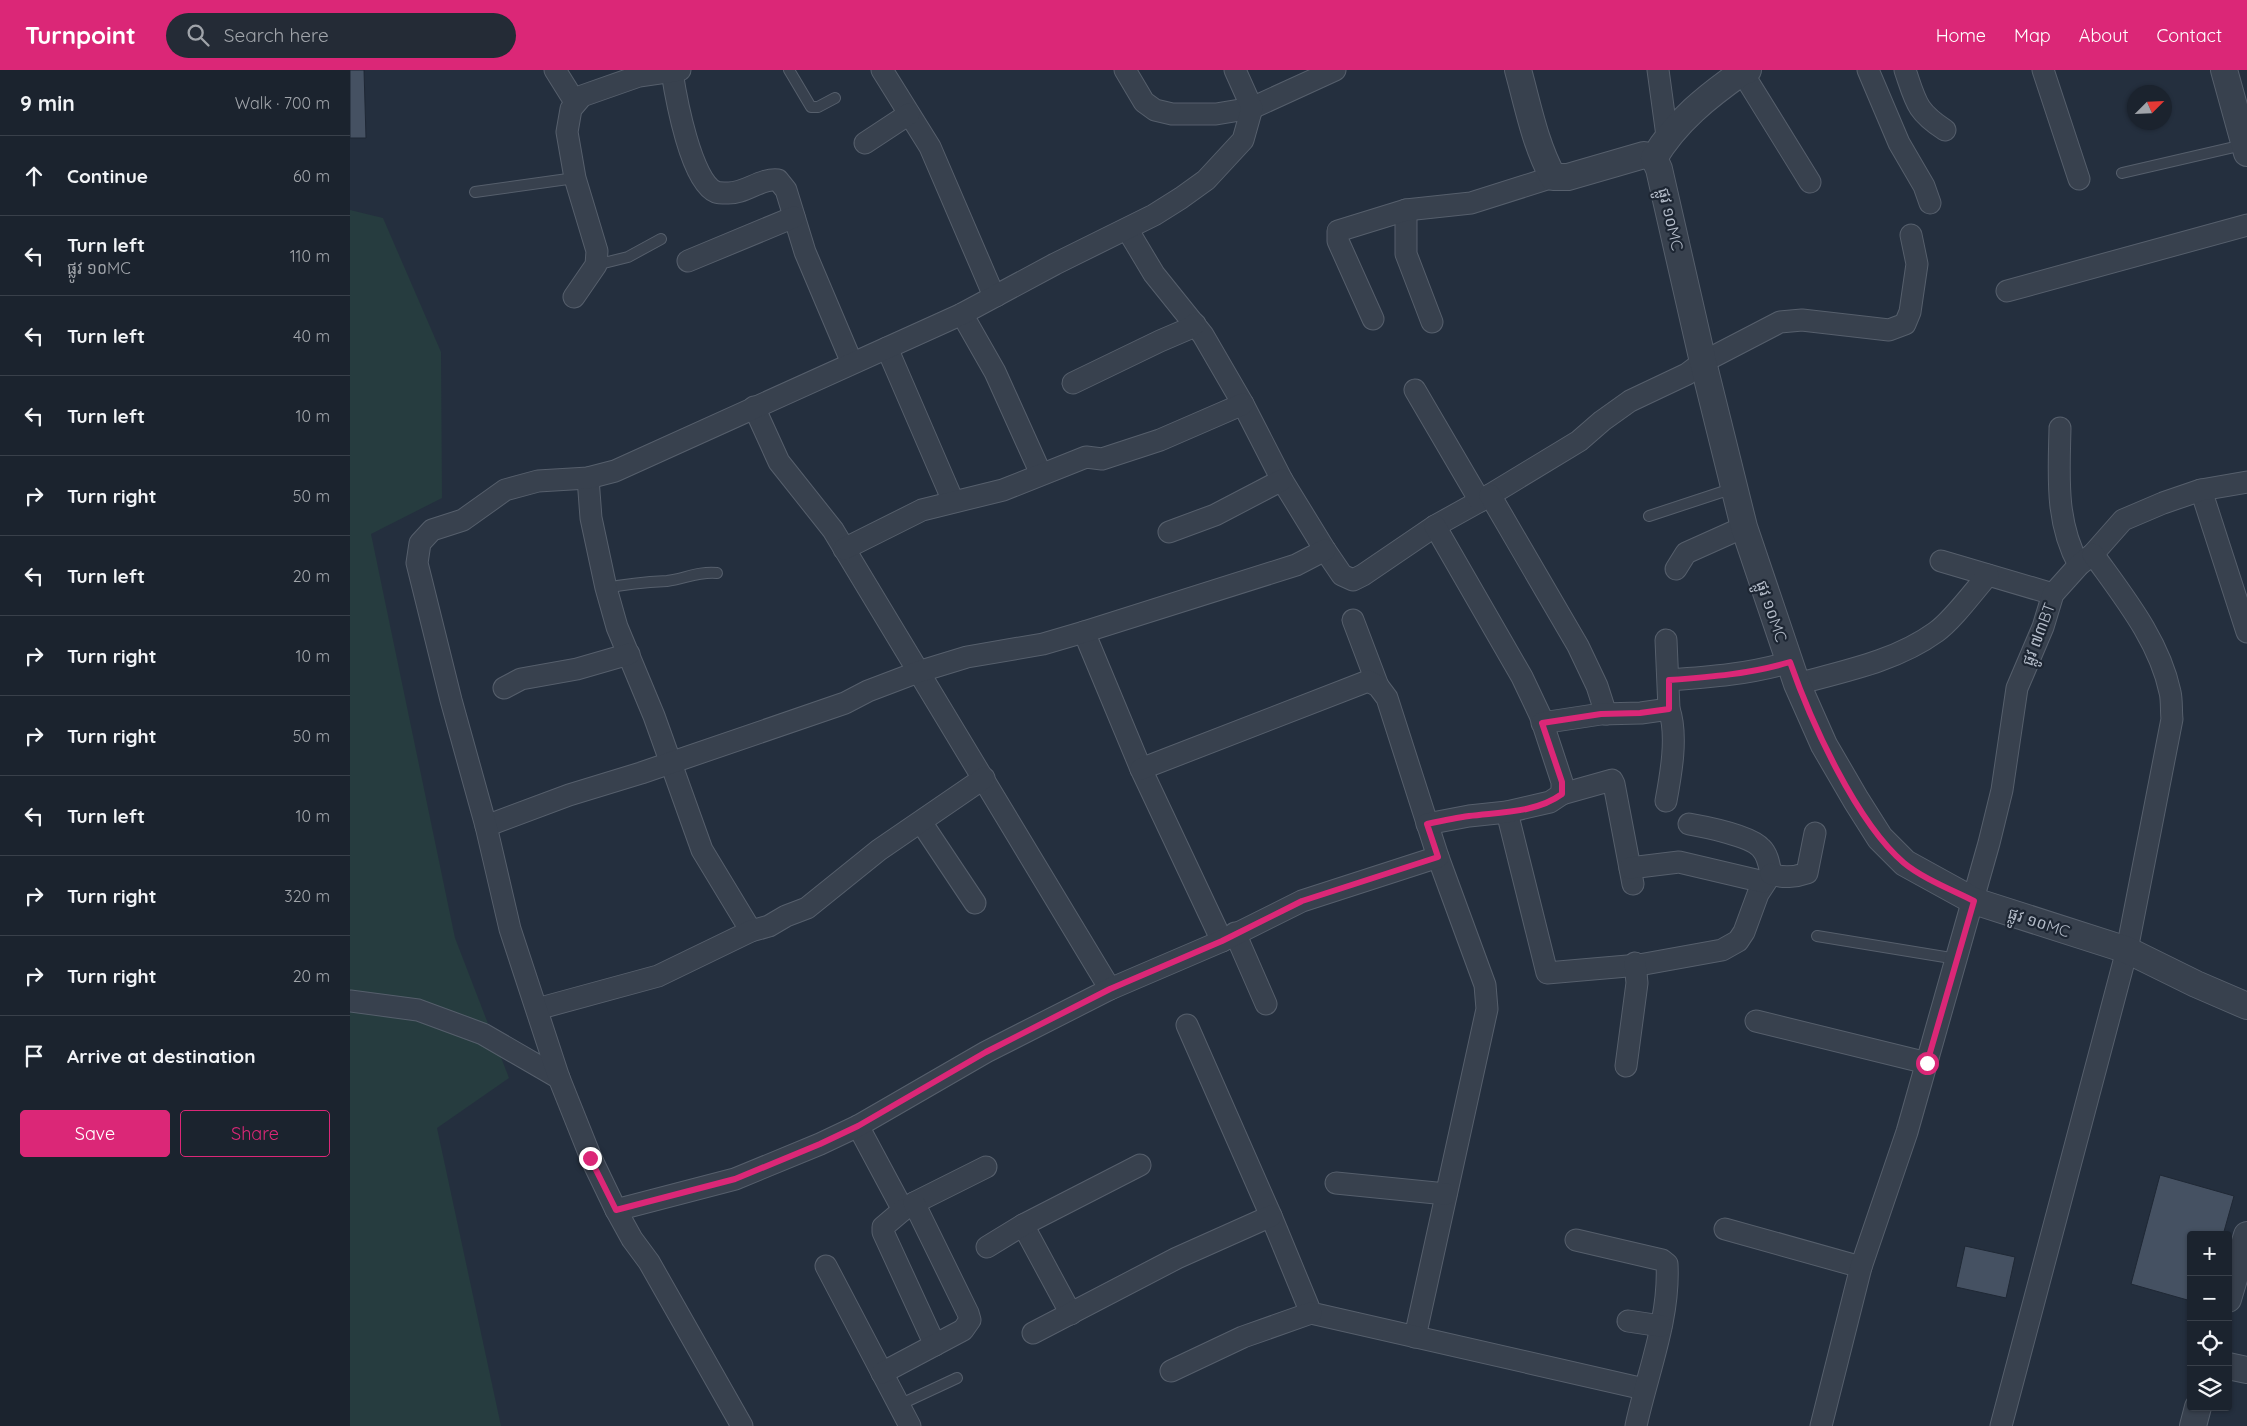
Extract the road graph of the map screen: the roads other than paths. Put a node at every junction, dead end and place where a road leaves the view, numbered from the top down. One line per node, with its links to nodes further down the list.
1 (555, 70): 17 (street)
2 (788, 70): 16 (lane)
3 (882, 70): 19 (street)
4 (1125, 70): 18 (street)
5 (1235, 70): 18 (street)
6 (1335, 70): 18 (street)
7 (1518, 70): 26 (street)
8 (1658, 70): 21 (street)
9 (1868, 70): 31 (street)
10 (1905, 70): 20 (street)
11 (2043, 70): 28 (street)
12 (2224, 70): 23 (street)
13 (676, 71): 15 (street); 33 (street)
14 (1745, 71): 21 (street); 29 (street)
15 (638, 73): 17 (street)
16 (835, 98)
17 (575, 102): 27 (street)
18 (1252, 108): 35 (street)
19 (909, 114): 22 (street); 41 (street)
20 (1945, 130)
21 (1667, 136): 24 (street)
22 (865, 144)
23 (2246, 149): 25 (lane)
24 (1654, 158): 26 (street); 48 (street, ផ្លូវ ១០MC)
25 (2122, 173)
26 (1552, 177): 32 (street)
27 (575, 178): 30 (lane); 39 (street)
28 (2079, 179)
29 (1810, 182)
30 (475, 192)
31 (1930, 203)
32 (1406, 210): 44 (street); 45 (street)
33 (794, 217): 38 (street); 49 (street)
34 (2247, 225): 40 (street)
35 (1127, 229): 41 (street); 46 (street)
36 (1911, 235): 48 (street)
37 (661, 238): 39 (lane)
38 (688, 261)
39 (596, 265): 42 (street)
40 (2007, 291)
41 (996, 296): 43 (street)
42 (574, 297)
43 (962, 314): 47 (street); 55 (street)
44 (1373, 319)
45 (1432, 322)
46 (1195, 324): 50 (street); 52 (street)
47 (887, 348): 49 (street); 62 (street)
48 (1703, 362): 59 (street, ផ្លូវ ១០MC); 61 (street)
49 (852, 363): 53 (street)
50 (1073, 383)
51 (1415, 390): 61 (street)
52 (1243, 404): 55 (street); 57 (street)
53 (754, 407): 56 (street); 67 (street)
54 (2060, 428): 69 (street)
55 (1041, 474): 62 (street)
56 (588, 478): 74 (street); 98 (street)
57 (1282, 480): 66 (street); 68 (street)
58 (2247, 482): 60 (street, ផ្លូវ ៧៣BT)
59 (1734, 488): 63 (lane); 65 (street, ផ្លូវ ១០MC)
60 (2201, 490): 69 (street, ផ្លូវ ៧៣BT); 78 (street)
61 (1485, 498): 64 (street); 87 (street)
62 (953, 501): 67 (street)
63 (1649, 516)
64 (1435, 526): 68 (street); 88 (street)
65 (1744, 527): 71 (street); 82 (street, ផ្លូវ ១០MC)
66 (1169, 532)
67 (844, 549): 81 (street)
68 (1325, 550): 77 (street)
69 (2086, 559): 75 (street, ផ្លូវ ៧៣BT); 107 (street)
70 (1941, 561): 73 (street)
71 (1676, 569)
72 (717, 573): 74 (lane)
73 (1988, 575): 75 (street); 82 (street)
74 (606, 588): 80 (street)
75 (2053, 594): 102 (street, ផ្លូវ ៧៣BT)
76 (1353, 620): 84 (street)
77 (1084, 632): 81 (street); 90 (street)
78 (2247, 632)
79 (1666, 640): 83 (street)
80 (629, 654): 85 (street); 89 (street)
81 (918, 672): 89 (street); 91 (street)
82 (1794, 673): 83 (street); 102 (street, ផ្លូវ ១០MC)
83 (1669, 680): 86 (street)
84 (1378, 686): 90 (street); 96 (street)
85 (504, 688)
86 (1669, 709): 87 (street); 93 (street)
87 (1606, 714): 88 (street)
88 (1542, 723): 92 (street)
89 (669, 763): 98 (street); 104 (street)
90 (1141, 769): 106 (street)
91 (984, 778): 95 (street); 110 (street)
92 (1562, 794): 94 (street); 101 (street)
93 (1666, 801)
94 (1507, 812): 96 (street); 109 (street)
95 (921, 822): 103 (street); 104 (street)
96 (1427, 824): 100 (street)
97 (1689, 824): 101 (street)
98 (486, 826): 114 (street)
99 (1815, 833): 101 (street)
100 (1438, 857): 106 (street); 124 (street)
101 (1767, 878): 109 (street)
102 (1974, 901): 107 (street, ផ្លូវ ១០MC); 108 (street, ផ្លូវ ៧៣BT)
103 (975, 903)
104 (751, 931): 114 (street)
105 (1817, 936): 108 (lane)
106 (1228, 937): 110 (street); 112 (street)
107 (2127, 950): 113 (street, ផ្លូវ ១០MC); 155 (street)
108 (1957, 959): 117 (street, ផ្លូវ ៧៣BT)
109 (1635, 963): 118 (street)
110 (1110, 989): 120 (street)
111 (350, 1001): 119 (street)
112 (1266, 1004)
113 (2247, 1006)
114 (537, 1010): 119 (street)
115 (1756, 1021): 117 (street)
116 (1187, 1025): 127 (street)
117 (1927, 1063): 134 (street, ផ្លូវ ៧៣BT)
118 (1626, 1066)
119 (560, 1078): 126 (street)
120 (858, 1126): 125 (street); 126 (street)
121 (1140, 1165): 128 (street)
122 (986, 1167): 125 (street)
123 (1336, 1183): 124 (street)
124 (1446, 1194): 141 (street)
125 (908, 1206): 142 (street); 142 (street)
126 (616, 1210): 151 (street)
127 (1271, 1216): 136 (street); 137 (street)
128 (1023, 1225): 132 (street); 137 (street)
129 (1725, 1229): 134 (street)
130 (2247, 1235): 135 (street)
131 (1576, 1240): 139 (street)
132 (987, 1247)
133 (826, 1266): 146 (street)
134 (1861, 1267): 154 (street, ផ្លូវ ៧៣BT)
135 (2232, 1286)
136 (1311, 1313): 141 (street); 145 (street)
137 (1071, 1314): 140 (street)
138 (1628, 1321): 139 (street)
139 (1661, 1326): 148 (street)
140 (1033, 1333)
141 (1415, 1337): 148 (street)
142 (935, 1345): 146 (street)
143 (2232, 1367): 144 (street)
144 (2247, 1370)
145 (1171, 1371)
146 (882, 1373): 149 (street)
147 (957, 1378): 149 (lane)
148 (1644, 1389): 153 (street)
149 (899, 1405): 152 (street)
150 (2197, 1411): 156 (street)
151 (742, 1426)
152 (910, 1426)
153 (1636, 1426)
154 (1820, 1426)
155 (2001, 1426)
156 (2193, 1426)

